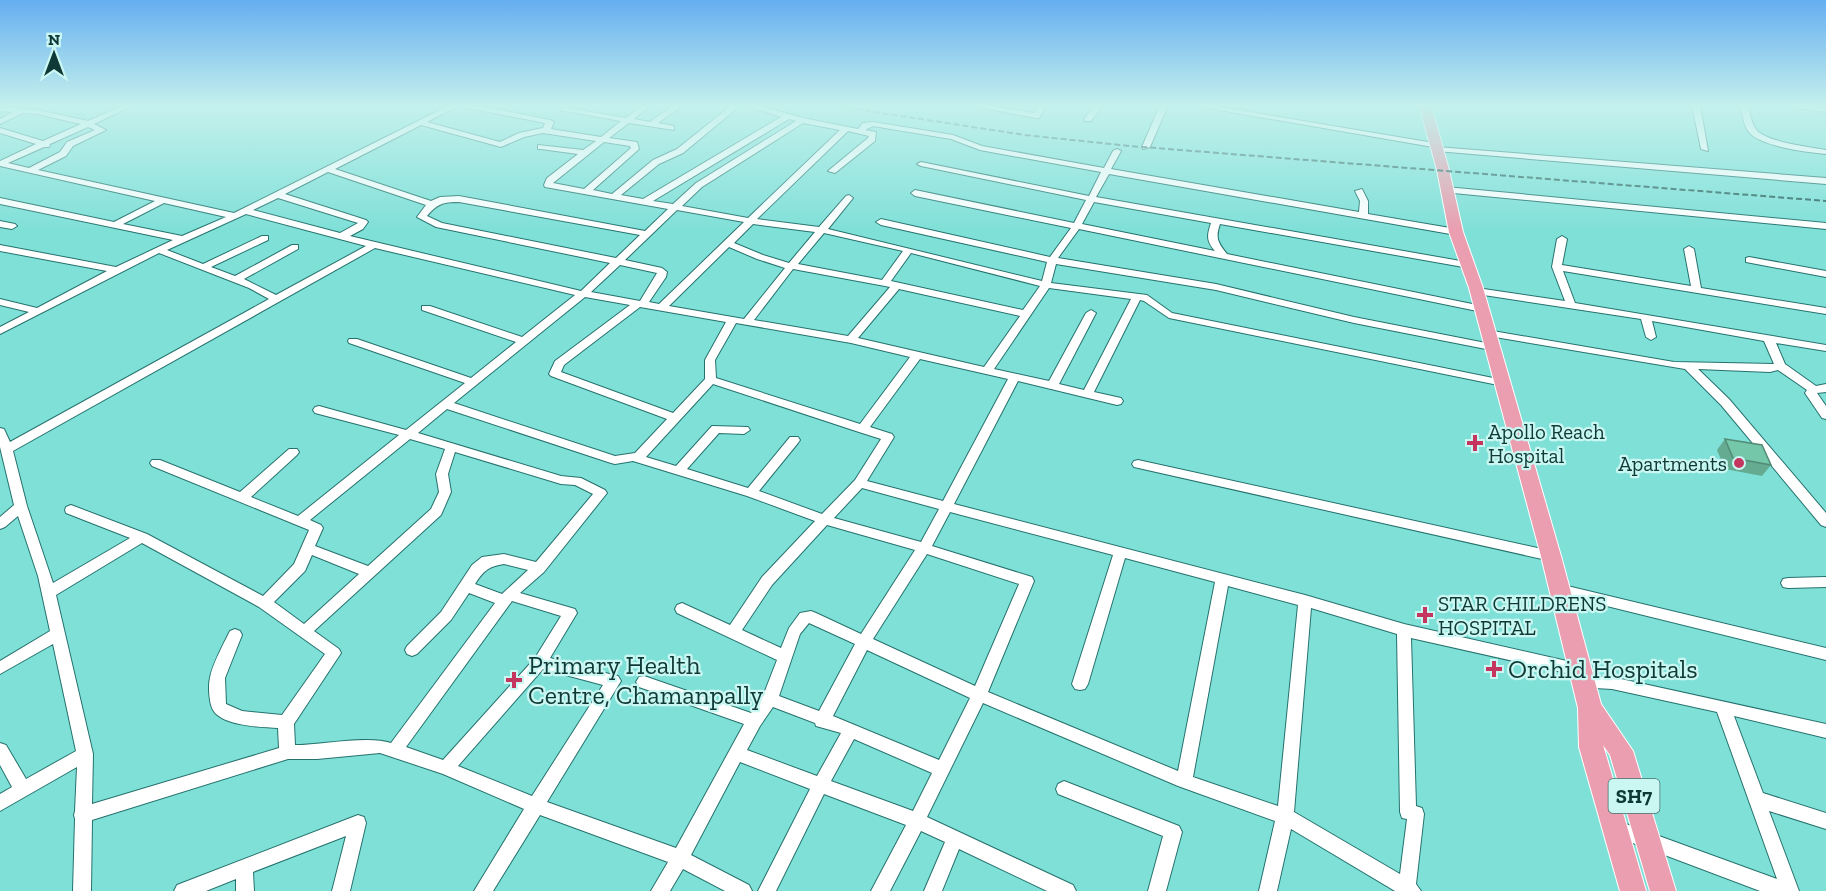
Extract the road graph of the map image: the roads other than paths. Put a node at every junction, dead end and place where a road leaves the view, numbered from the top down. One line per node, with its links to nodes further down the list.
1 (37, 147): 23 (street)
2 (54, 147): 16 (street)
3 (68, 147): 16 (street)
4 (375, 147): 21 (street)
5 (541, 147): 19 (street)
6 (593, 147): 19 (street)
7 (635, 147): 28 (street)
8 (685, 147): 32 (street)
9 (736, 147): 29 (street)
10 (763, 147): 33 (street)
11 (827, 147): 44 (street)
12 (863, 147): 24 (street)
13 (982, 147): 22 (street)
14 (1435, 147): 25 (street); 26 (main road, SH7)
15 (1794, 147): 18 (street)
16 (65, 149): 23 (street)
17 (1117, 151): 22 (street)
18 (1826, 152)
19 (585, 153): 28 (street)
20 (921, 164): 35 (street)
21 (329, 170): 31 (street); 39 (street)
22 (1108, 170): 35 (street); 43 (street)
23 (29, 171): 37 (street)
24 (832, 171)
25 (1826, 181)
26 (1446, 190): 50 (street); 53 (main road, SH7)
27 (1359, 191): 43 (street)
28 (586, 192): 32 (street)
29 (660, 192): 33 (street); 38 (street)
30 (915, 193): 51 (street)
31 (279, 195): 41 (street); 55 (street)
32 (615, 196): 38 (street)
33 (687, 197): 40 (street)
34 (849, 198): 52 (street)
35 (1092, 199): 45 (street); 51 (street)
36 (0, 201): 49 (street)
37 (161, 201): 42 (street); 49 (street)
38 (646, 201): 40 (street)
39 (432, 204): 54 (street); 67 (street)
40 (678, 207): 44 (street); 54 (street)
41 (245, 211): 42 (street); 55 (street)
42 (235, 216): 57 (street)
43 (1364, 216): 53 (street)
44 (752, 221): 52 (street); 59 (street)
45 (1216, 221): 66 (street); 70 (street)
46 (881, 222): 68 (street)
47 (0, 224): 48 (street)
48 (12, 226)
49 (113, 226): 57 (street)
50 (1826, 226)
51 (1076, 227): 66 (street); 68 (street)
52 (820, 230): 65 (street); 71 (street)
53 (1456, 232): 70 (main road, SH7)
54 (648, 234): 67 (street)
55 (342, 236): 60 (street)
56 (265, 237): 72 (street)
57 (183, 239): 64 (street)
58 (1562, 239): 73 (street)
59 (729, 244): 71 (street); 89 (street)
60 (374, 245): 82 (street); 84 (street)
61 (295, 247): 76 (street)
62 (0, 248): 74 (street)
63 (1689, 249): 80 (street)
64 (159, 250): 72 (street); 74 (street)
65 (909, 250): 77 (street); 79 (street)
66 (1223, 255): 90 (street)
67 (619, 260): 82 (street); 86 (street)
68 (1052, 260): 79 (street); 102 (street)
69 (1749, 260): 75 (street)
70 (1469, 265): 81 (main road, SH7)
71 (791, 266): 77 (street); 97 (street)
72 (203, 267): 76 (street)
73 (1557, 267): 80 (street); 87 (street)
74 (117, 270): 91 (street)
75 (1826, 274)
76 (235, 280): 84 (street)
77 (885, 283): 78 (street)
78 (897, 285): 94 (street); 101 (street)
79 (1046, 285): 83 (street); 94 (street)
80 (1696, 289): 92 (street)
81 (1477, 291): 87 (street); 90 (main road, SH7)
82 (583, 294): 86 (street); 104 (street)
83 (1137, 297): 113 (street); 116 (street)
84 (277, 300): 129 (street)
85 (0, 302): 91 (street)
86 (640, 304): 89 (street); 121 (street)
87 (1571, 305): 95 (street)
88 (426, 308): 104 (street)
89 (661, 308): 96 (street)
90 (1482, 309): 102 (main road, SH7)
91 (39, 311): 98 (street)
92 (1826, 311)
93 (1091, 313): 114 (street)
94 (1026, 314): 109 (street)
95 (1646, 317): 99 (street); 100 (street)
96 (733, 320): 97 (street); 111 (street)
97 (747, 322): 101 (street)
98 (0, 331)
99 (1651, 338)
100 (1769, 339): 105 (street); 108 (street)
101 (851, 340): 106 (street)
102 (1489, 340): 107 (street); 113 (main road, SH7)
103 (352, 341): 112 (street)
104 (523, 341): 112 (street)
105 (1826, 348)
106 (917, 355): 109 (street); 122 (street)
107 (1688, 366): 108 (street); 142 (street)
108 (1780, 366): 115 (street)
109 (987, 371): 110 (street)
110 (1015, 377): 114 (street); 138 (street)
111 (711, 380): 121 (street); 122 (street)
112 (472, 382): 118 (street)
113 (1503, 383): 148 (main road, SH7)
114 (1052, 386): 116 (street)
115 (1820, 389): 120 (street)
116 (1087, 394): 117 (street)
117 (1117, 401)
118 (446, 404): 125 (street); 130 (street)
119 (319, 410): 125 (street)
120 (1826, 415)
121 (675, 418): 130 (street)
122 (863, 429): 134 (street)
123 (744, 430): 133 (street)
124 (0, 432): 129 (street)
125 (408, 434): 127 (street); 141 (street)
126 (794, 440): 135 (street)
127 (452, 447): 149 (street); 150 (street)
128 (293, 452): 136 (street)
129 (5, 456): 137 (street)
130 (638, 458): 133 (street)
131 (156, 463): 136 (street)
132 (1138, 464): 148 (street)
133 (678, 471): 135 (street)
134 (859, 483): 138 (street); 140 (street)
135 (751, 493): 140 (street)
136 (242, 498): 141 (street)
137 (21, 506): 143 (street); 156 (street)
138 (948, 506): 146 (street); 147 (street)
139 (71, 510): 144 (street)
140 (822, 519): 146 (street); 163 (street)
141 (300, 522): 145 (street)
142 (1826, 522)
143 (0, 524)
144 (142, 537): 156 (street); 159 (street)
145 (308, 548): 150 (street); 159 (street)
146 (924, 548): 166 (street); 175 (street)
147 (1120, 553): 151 (street); 174 (street)
148 (1551, 556): 155 (main road, SH7)
149 (538, 568): 154 (street); 157 (street)
150 (371, 573): 162 (street)
151 (1222, 581): 158 (street); 191 (street)
152 (1826, 582): 153 (street)
153 (1788, 583)
154 (466, 586): 157 (street); 167 (street)
155 (1559, 589): 168 (street); 172 (main road, SH7)
156 (48, 593): 164 (street)
157 (507, 598): 170 (street); 185 (street)
158 (1305, 601): 161 (street); 199 (street)
159 (264, 603): 162 (street)
160 (682, 609): 163 (street)
161 (1404, 630): 172 (street); 208 (street)
162 (304, 632): 181 (street)
163 (733, 632): 169 (street)
164 (56, 635): 171 (street); 187 (street)
165 (235, 635): 181 (street)
166 (865, 640): 169 (street); 175 (street); 180 (street)
167 (412, 650)
168 (1826, 654)
169 (785, 657): 176 (street)
170 (540, 662): 189 (street); 197 (street)
171 (0, 668)
172 (1582, 676): 177 (street); 178 (main road, SH7)
173 (644, 682): 179 (street)
174 (1080, 684)
175 (979, 695): 190 (street); 191 (street)
176 (770, 699): 179 (street); 180 (street)
177 (1723, 707): 183 (street); 195 (street)
178 (1590, 708): 202 (main road, SH7); 204 (main road, SH7)
179 (754, 721): 188 (street)
180 (822, 721): 182 (street)
181 (286, 722): 186 (street)
182 (851, 730): 190 (street); 192 (street)
183 (1826, 731)
184 (0, 750): 194 (street)
185 (394, 750): 186 (street); 189 (street)
186 (288, 752): 198 (street)
187 (85, 753): 194 (street); 198 (street)
188 (737, 754): 192 (street); 205 (street)
189 (446, 768): 197 (street)
190 (943, 770): 200 (street)
191 (1184, 781): 199 (street)
192 (819, 786): 200 (street); 216 (street)
193 (1064, 789): 220 (street)
194 (23, 790): 196 (street)
195 (1757, 799): 201 (street); 225 (street)
196 (0, 803)
197 (537, 806): 205 (street); 213 (street)
198 (82, 815): 209 (street)
199 (1284, 816): 208 (street); 221 (street)
200 (917, 821): 203 (street); 217 (street)
201 (1826, 821)
202 (1615, 828): 204 (street); 222 (main road, SH7)
203 (955, 838): 207 (street); 218 (street)
204 (1646, 838): 223 (main road, SH7); 224 (street)
205 (680, 858): 214 (street); 215 (street)
206 (243, 868): 210 (street); 211 (street); 212 (street)
207 (1046, 886): 219 (street)
208 (1409, 890)
209 (82, 891)
210 (183, 891)
211 (245, 891)
212 (341, 891)
213 (483, 891)
214 (660, 891)
215 (743, 891)
216 (767, 891)
217 (880, 891)
218 (933, 891)
219 (1067, 891)
220 (1157, 891)
221 (1268, 891)
222 (1633, 891)
223 (1663, 891)
224 (1784, 891)
225 (1790, 891)

